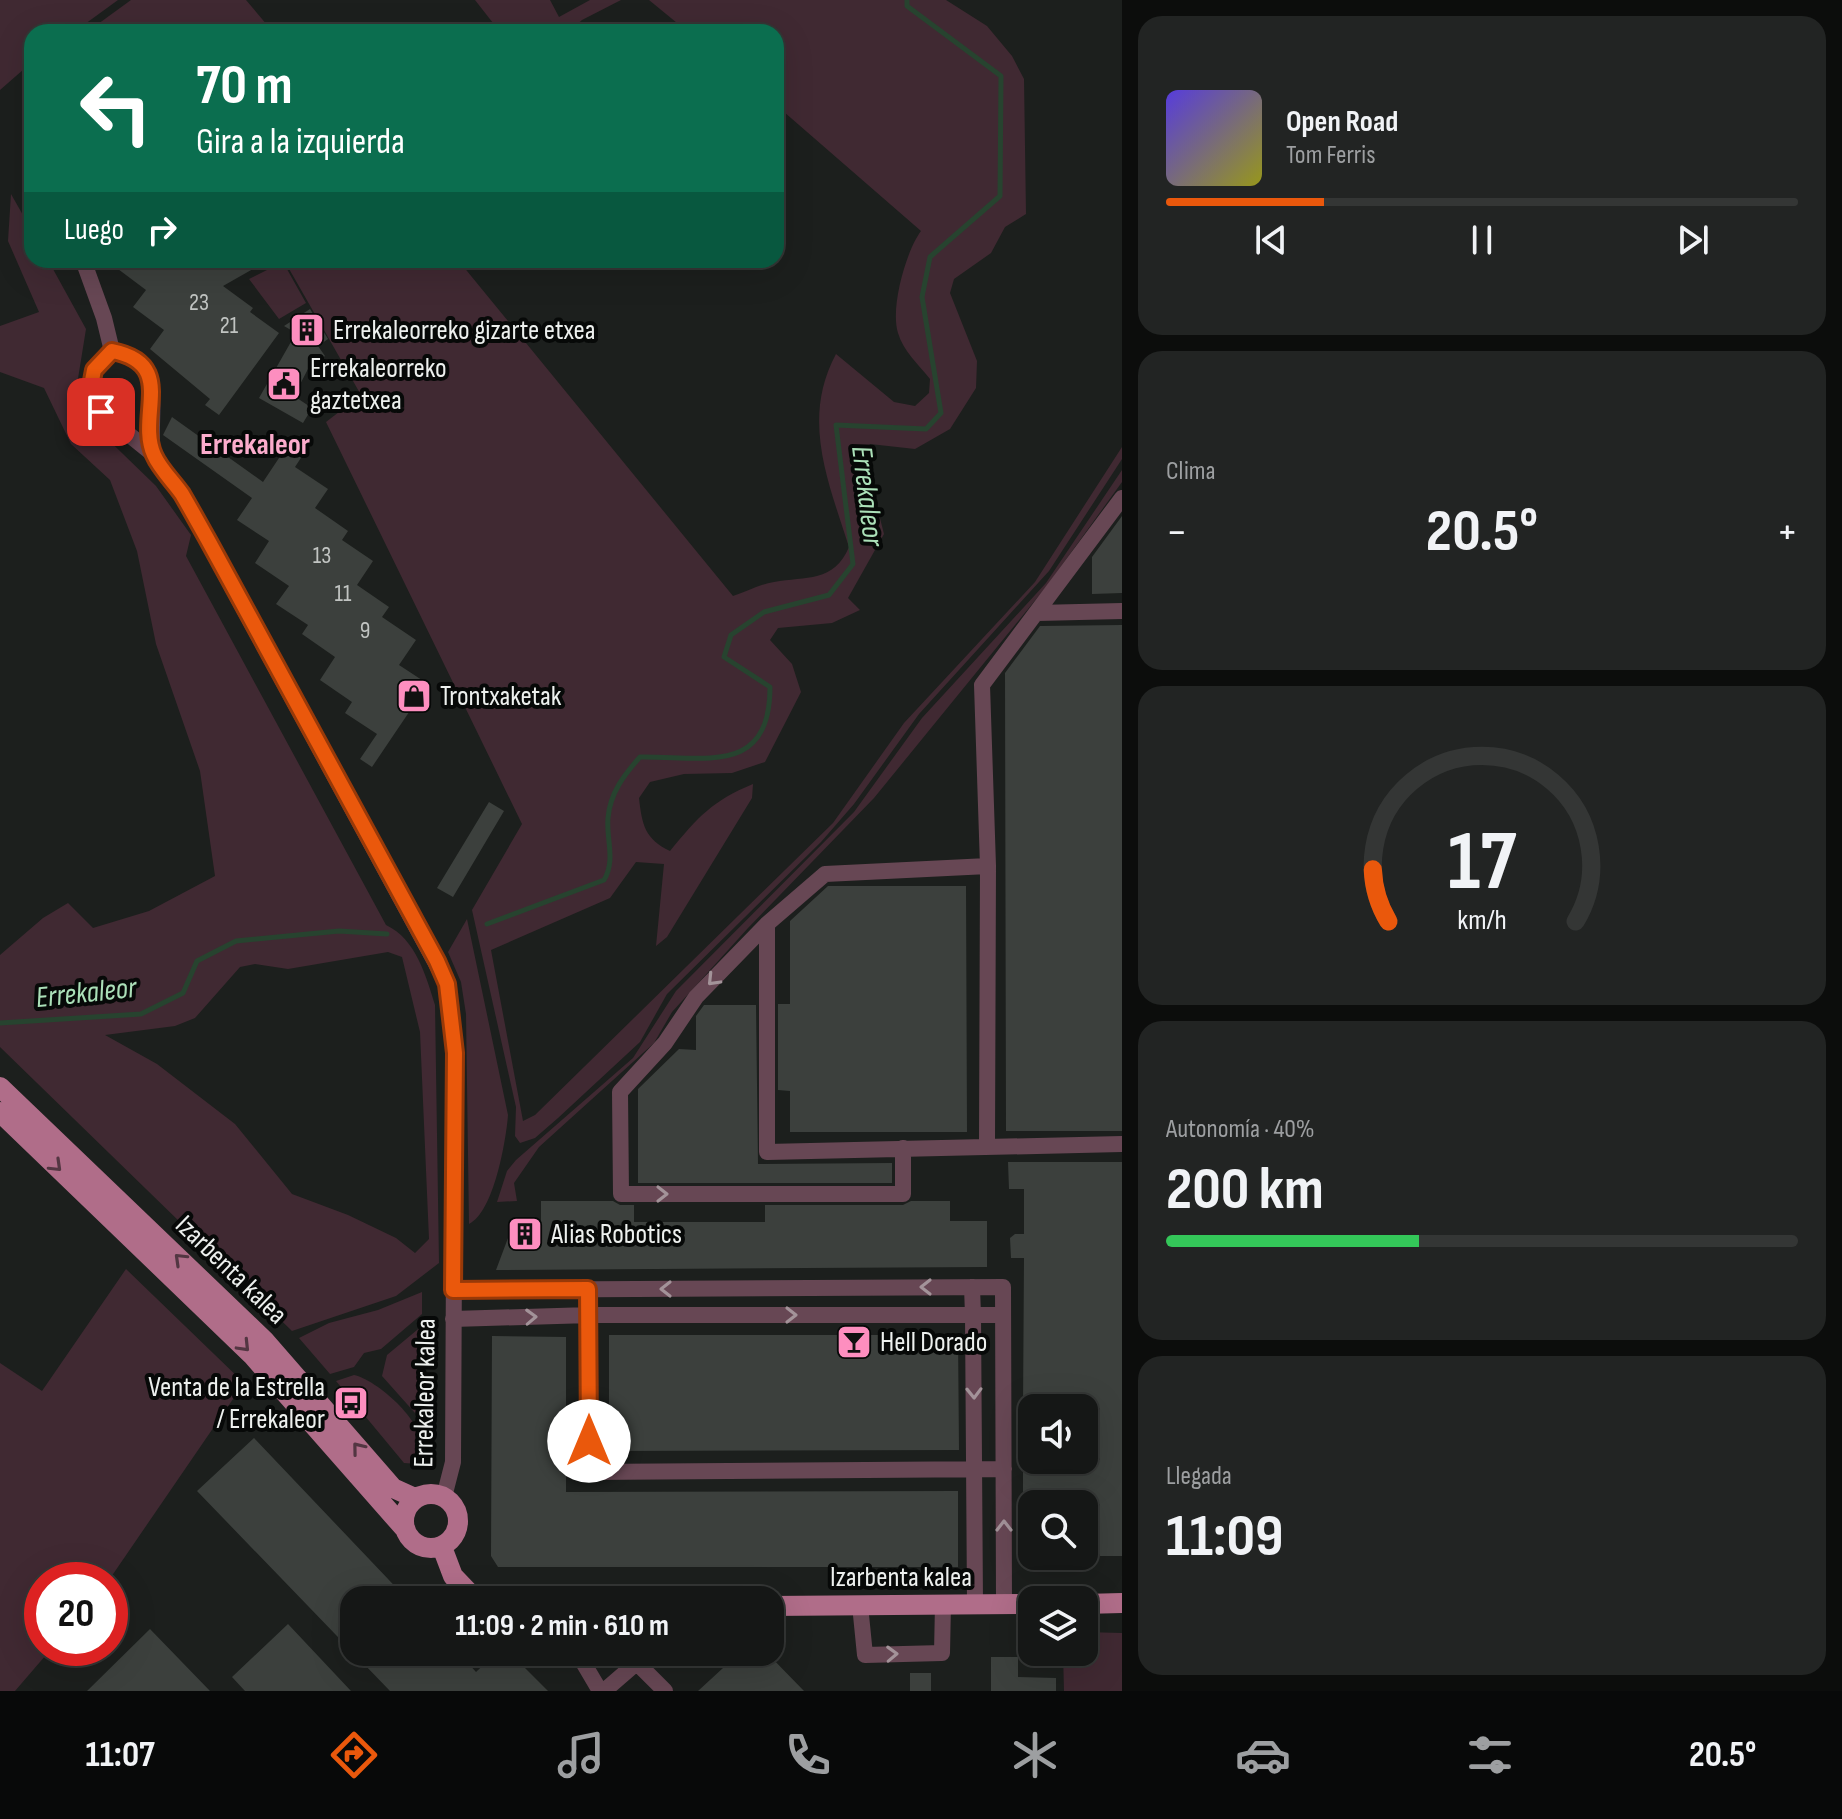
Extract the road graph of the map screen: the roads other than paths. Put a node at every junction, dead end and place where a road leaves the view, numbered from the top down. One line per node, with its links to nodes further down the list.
1 (86, 268): 2 (street)
2 (112, 351): 3 (street, Errekaleor kalea); 3 (street, Errekaleor kalea)
3 (153, 454): 16 (street, Errekaleor kalea)
4 (1122, 498): 6 (street)
5 (1122, 611): 6 (street)
6 (1037, 613): 7 (street)
7 (988, 866): 8 (street); 12 (street)
8 (767, 924): 13 (street); 13 (street, one-way to 13)
9 (0, 1087): 24 (main road, Izarbenta kalea, one-way to 9)
10 (0, 1112): 25 (main road, Izarbenta kalea, one-way to 25)
11 (1122, 1144): 12 (street)
12 (987, 1145): 13 (street)
13 (903, 1148)
14 (972, 1287): 15 (street, one-way to 15); 18 (street); 19 (street)
15 (588, 1289): 16 (street); 17 (street)
16 (453, 1290): 20 (street, Errekaleor kalea)
17 (590, 1315): 18 (street, one-way to 18); 20 (street, one-way to 17); 21 (street)
18 (973, 1315): 19 (street); 21 (street, one-way to 21)
19 (1003, 1315): 22 (street)
20 (453, 1319): 23 (street, Errekaleor kalea)
21 (975, 1469): 22 (street); 30 (street)
22 (1004, 1469): 31 (street, one-way to 22)
23 (444, 1497): 24 (main road); 26 (main road)
24 (415, 1498): 25 (main road)
25 (404, 1528): 26 (main road)
26 (442, 1547): 27 (main road)
27 (463, 1586)
28 (1122, 1603): 33 (main road)
29 (943, 1604): 30 (main road, Izarbenta kalea); 34 (main road, Izarbenta kalea); 34 (street, one-way to 29)
30 (975, 1604): 31 (main road, Izarbenta kalea)
31 (1004, 1604): 32 (main road, Izarbenta kalea)
32 (1018, 1604)
33 (1098, 1604)
34 (860, 1605): 35 (main road, Izarbenta kalea)
35 (784, 1606)
36 (586, 1666): 39 (street)
37 (632, 1666): 39 (street)
38 (649, 1666): 40 (street)
39 (602, 1691)
40 (665, 1691)

